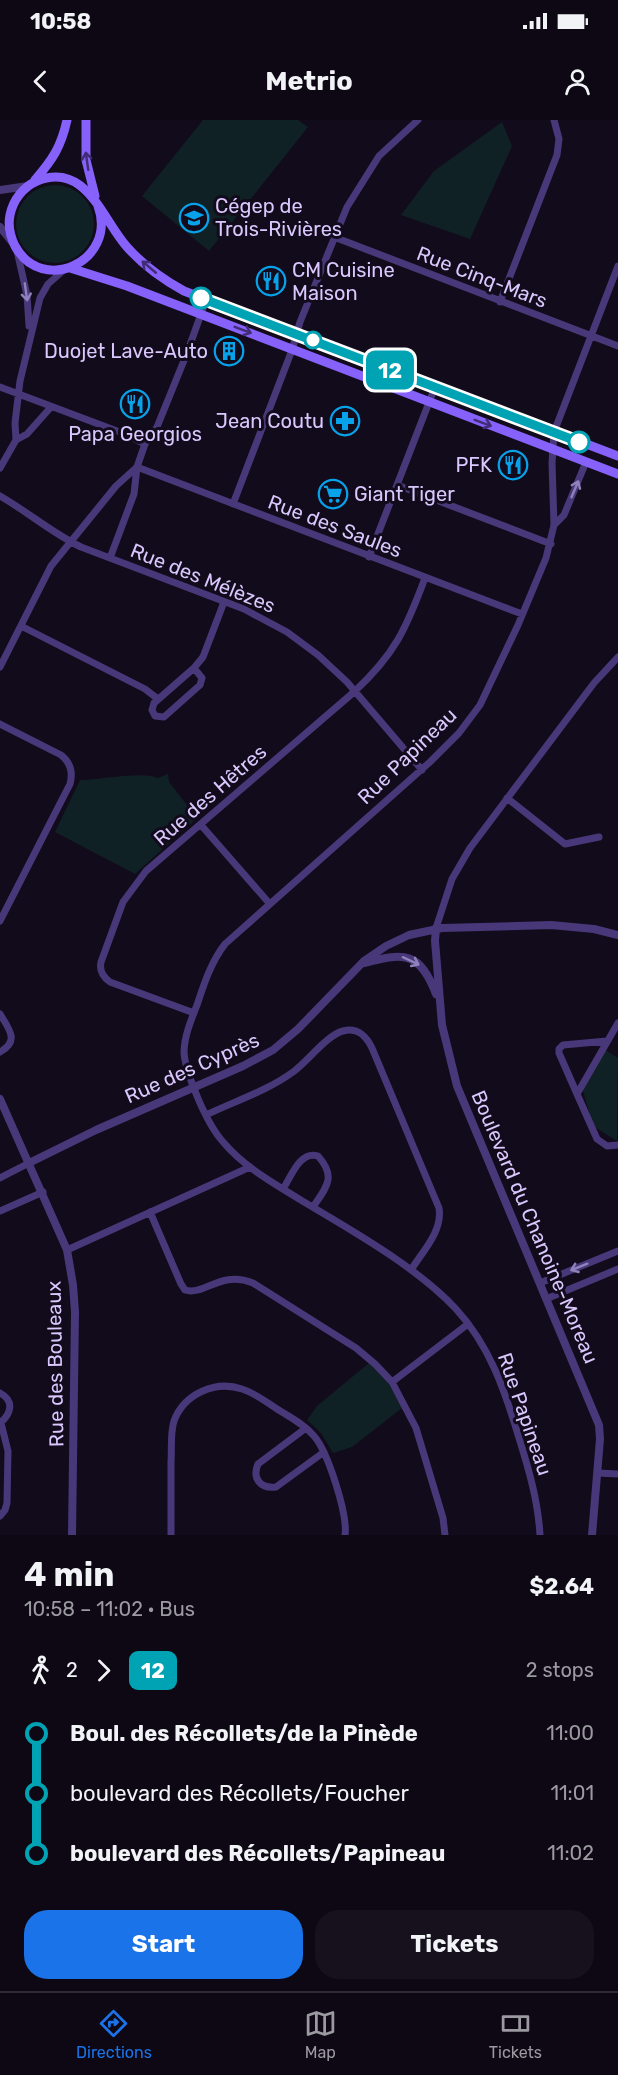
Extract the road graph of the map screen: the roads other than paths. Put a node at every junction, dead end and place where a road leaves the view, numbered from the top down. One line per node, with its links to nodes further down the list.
1 (67, 120): 5 (main road)
2 (86, 120): 7 (main road, one-way to 2)
3 (418, 120): 9 (street)
4 (554, 120): 14 (street)
5 (30, 185): 6 (street); 7 (main road); 10 (main road)
6 (0, 190)
7 (97, 204): 12 (main road); 13 (main road, one-way to 7)
8 (0, 227): 10 (street)
9 (334, 237): 14 (street, Rue Cinq-Mars); 16 (street)
10 (15, 246): 12 (main road); 18 (street, one-way to 18)
11 (618, 266): 17 (street, Rue Papineau)
12 (67, 269): 15 (main road); 18 (street)
13 (206, 300): 15 (street); 16 (main road)
14 (500, 302): 17 (street, Rue Cinq-Mars)
15 (201, 314): 20 (main road, one-way to 20); 28 (street)
16 (297, 334): 20 (street); 22 (main road)
17 (591, 336): 19 (street, Rue Cinq-Mars); 26 (street, Rue Papineau)
18 (29, 337): 23 (street)
19 (618, 346)
20 (292, 350): 24 (main road); 37 (street)
21 (0, 387): 23 (street)
22 (435, 387): 24 (street); 26 (main road)
23 (19, 394): 25 (street); 27 (street)
24 (429, 402): 29 (main road, one-way to 29); 35 (street)
25 (51, 407): 27 (street); 28 (street)
26 (555, 432): 29 (street, Rue Papineau); 30 (main road)
27 (16, 441): 33 (street)
28 (145, 444): 32 (street)
29 (552, 449): 31 (main road); 38 (street, Rue Papineau)
30 (618, 456)
31 (586, 462): 34 (main road); 38 (street, one-way to 31)
32 (137, 467): 37 (street, Rue des Saules); 39 (street); 42 (street)
33 (0, 468)
34 (618, 474)
35 (397, 485): 40 (street); 41 (street)
36 (0, 496): 39 (street, Rue des Mélèzes)
37 (233, 504): 41 (street, Rue des Saules)
38 (554, 525): 40 (street, Rue Papineau)
39 (70, 542): 42 (street, Rue des Mélèzes); 46 (street)
40 (551, 544): 45 (street, Rue Papineau)
41 (369, 557): 43 (street, Rue des Saules)
42 (110, 558): 44 (street, Rue des Mélèzes)
43 (425, 578): 45 (street, Rue des Saules); 50 (street, Rue des Hêtres)
44 (224, 602): 49 (street); 50 (street, Rue des Mélèzes)
45 (522, 614): 53 (street, Rue Papineau)
46 (21, 626): 48 (street); 51 (street)
47 (618, 657): 54 (street)
48 (0, 667)
49 (194, 668): 51 (street); 51 (street)
50 (354, 692): 53 (street, Rue des Mélèzes); 55 (street, Rue des Hêtres)
51 (158, 699)
52 (0, 724): 58 (street)
53 (422, 770): 57 (street, Rue Papineau)
54 (507, 798): 56 (street); 59 (street)
55 (201, 825): 57 (street); 63 (street, Rue des Hêtres)
56 (599, 837)
57 (269, 903): 63 (street, Rue Papineau)
58 (0, 921)
59 (436, 928): 60 (street, Rue des Cyprès); 61 (street, Rue des Cyprès); 62 (street, Boulevard du Chanoine-Moreau)
60 (618, 935)
61 (360, 965): 62 (street, one-way to 62); 68 (street, Rue des Cyprès)
62 (440, 1003): 85 (street, Boulevard du Chanoine-Moreau)
63 (194, 1013): 68 (street, Rue Papineau)
64 (0, 1014): 67 (street)
65 (618, 1023): 66 (street)
66 (607, 1041): 69 (street); 69 (street)
67 (0, 1052)
68 (193, 1087): 71 (street, Rue Papineau); 73 (street, Rue des Cyprès)
69 (577, 1094): 72 (street)
70 (0, 1099): 73 (street, Rue des Bouleaux)
71 (206, 1115): 74 (street, Rue Papineau); 84 (street)
72 (618, 1145)
73 (29, 1163): 75 (street, Rue des Cyprès); 77 (street, Rue des Bouleaux)
74 (250, 1167): 76 (street, Rue Papineau); 80 (street)
75 (0, 1178)
76 (283, 1189): 78 (street, Rue Papineau); 78 (street)
77 (43, 1192): 79 (street); 81 (street, Rue des Bouleaux)
78 (314, 1208): 84 (street, Rue Papineau)
79 (0, 1211)
80 (150, 1212): 81 (street); 88 (street)
81 (67, 1250): 96 (street, Rue des Bouleaux)
82 (618, 1251): 85 (street, one-way to 85)
83 (618, 1269): 86 (street)
84 (411, 1270): 87 (street, Rue Papineau)
85 (540, 1283): 86 (street, Boulevard du Chanoine-Moreau)
86 (546, 1299): 93 (street, Boulevard du Chanoine-Moreau)
87 (468, 1324): 88 (street); 100 (street, Rue Papineau)
88 (393, 1382): 99 (street)
89 (0, 1393): 90 (street)
90 (1, 1423): 95 (street)
91 (306, 1428): 92 (street); 92 (street); 97 (street)
92 (324, 1452): 98 (street)
93 (598, 1473): 94 (street); 101 (street, Boulevard du Chanoine-Moreau)
94 (618, 1474)
95 (0, 1516)
96 (72, 1535)
97 (171, 1535)
98 (345, 1535)
99 (445, 1535)
100 (540, 1535)
101 (592, 1535)

